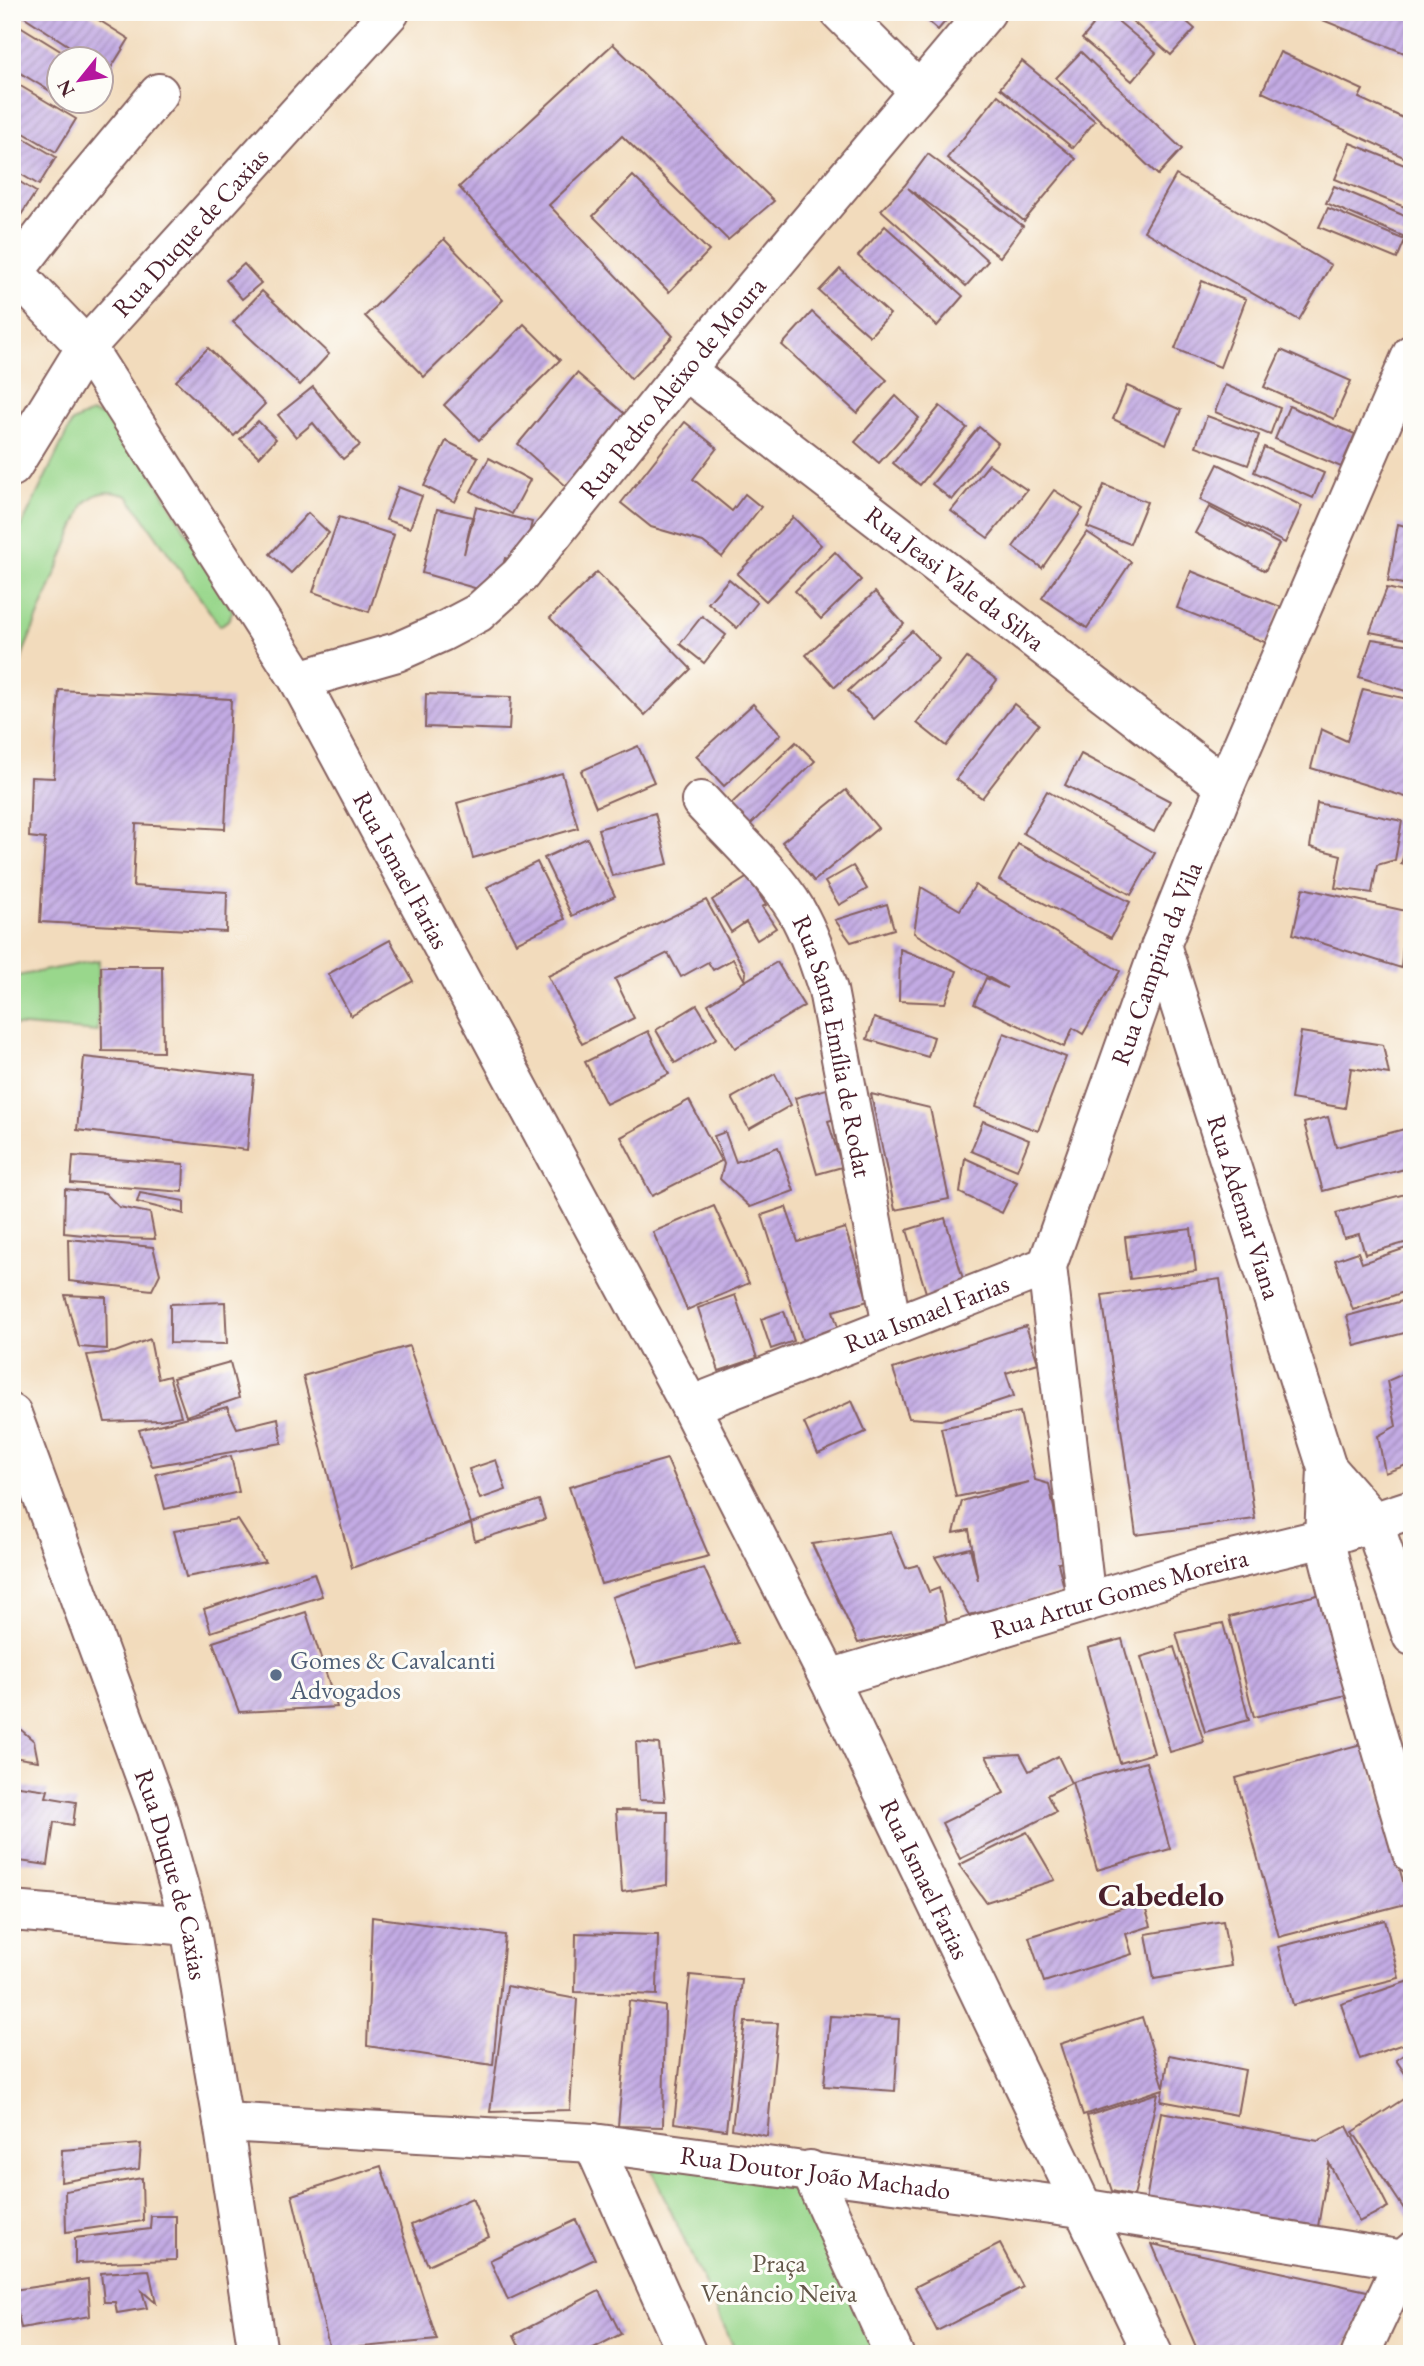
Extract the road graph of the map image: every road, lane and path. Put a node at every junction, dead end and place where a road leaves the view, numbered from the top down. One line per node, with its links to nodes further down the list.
1 (390, 12): 7 (street, Rua Duque de Caxias)
2 (841, 12): 4 (street)
3 (986, 12): 4 (street, Rua Pedro Aleixo de Moura)
4 (919, 91): 9 (street, Rua Pedro Aleixo de Moura)
5 (159, 93): 6 (street)
6 (13, 272): 7 (street, Rua Ismael Farias)
7 (86, 347): 10 (street, Rua Duque de Caxias); 11 (street, Rua Ismael Farias)
8 (1412, 354): 12 (street, Rua Campina da Vila)
9 (685, 370): 11 (street, Rua Pedro Aleixo de Moura); 12 (street, Rua Jeasi Vale da Silva)
10 (12, 467)
11 (299, 680): 17 (street, Rua Ismael Farias)
12 (1225, 786): 14 (street, Rua Campina da Vila)
13 (701, 801): 16 (street, Rua Santa Emília de Rodat)
14 (1161, 945): 15 (street, Rua Campina da Vila); 19 (street, Rua Ademar Viana)
15 (1046, 1266): 16 (street, Rua Ismael Farias); 23 (street, Rua Campina da Vila)
16 (892, 1326): 17 (street, Rua Ismael Farias)
17 (690, 1406): 25 (street, Rua Ismael Farias)
18 (14, 1427): 28 (street, Rua Duque de Caxias)
19 (1327, 1468): 21 (street, Rua Ademar Viana); 22 (street, Rua Ademar Viana)
20 (1412, 1509): 21 (street, Rua Artur Gomes Moreira)
21 (1373, 1521): 22 (street, Rua Artur Gomes Moreira); 24 (street, Rua Ademar Viana)
22 (1324, 1538): 23 (street, Rua Artur Gomes Moreira); 26 (street, Rua Ademar Viana)
23 (1086, 1602): 25 (street, Rua Artur Gomes Moreira)
24 (1412, 1636)
25 (829, 1679): 32 (street, Rua Ismael Farias)
26 (1412, 1853)
27 (12, 1911): 28 (street)
28 (190, 1926): 29 (street, Rua Duque de Caxias)
29 (223, 2122): 30 (street, Rua Doutor João Machado); 34 (street, Rua Duque de Caxias)
30 (593, 2143): 31 (street, Rua Doutor João Machado); 35 (street)
31 (810, 2170): 32 (street, Rua Doutor João Machado); 36 (street)
32 (1081, 2208): 33 (street, Rua Doutor João Machado); 37 (street, Rua Ismael Farias)
33 (1408, 2256): 38 (street)
34 (258, 2354)
35 (687, 2354)
36 (894, 2354)
37 (1153, 2354)
38 (1360, 2354)

